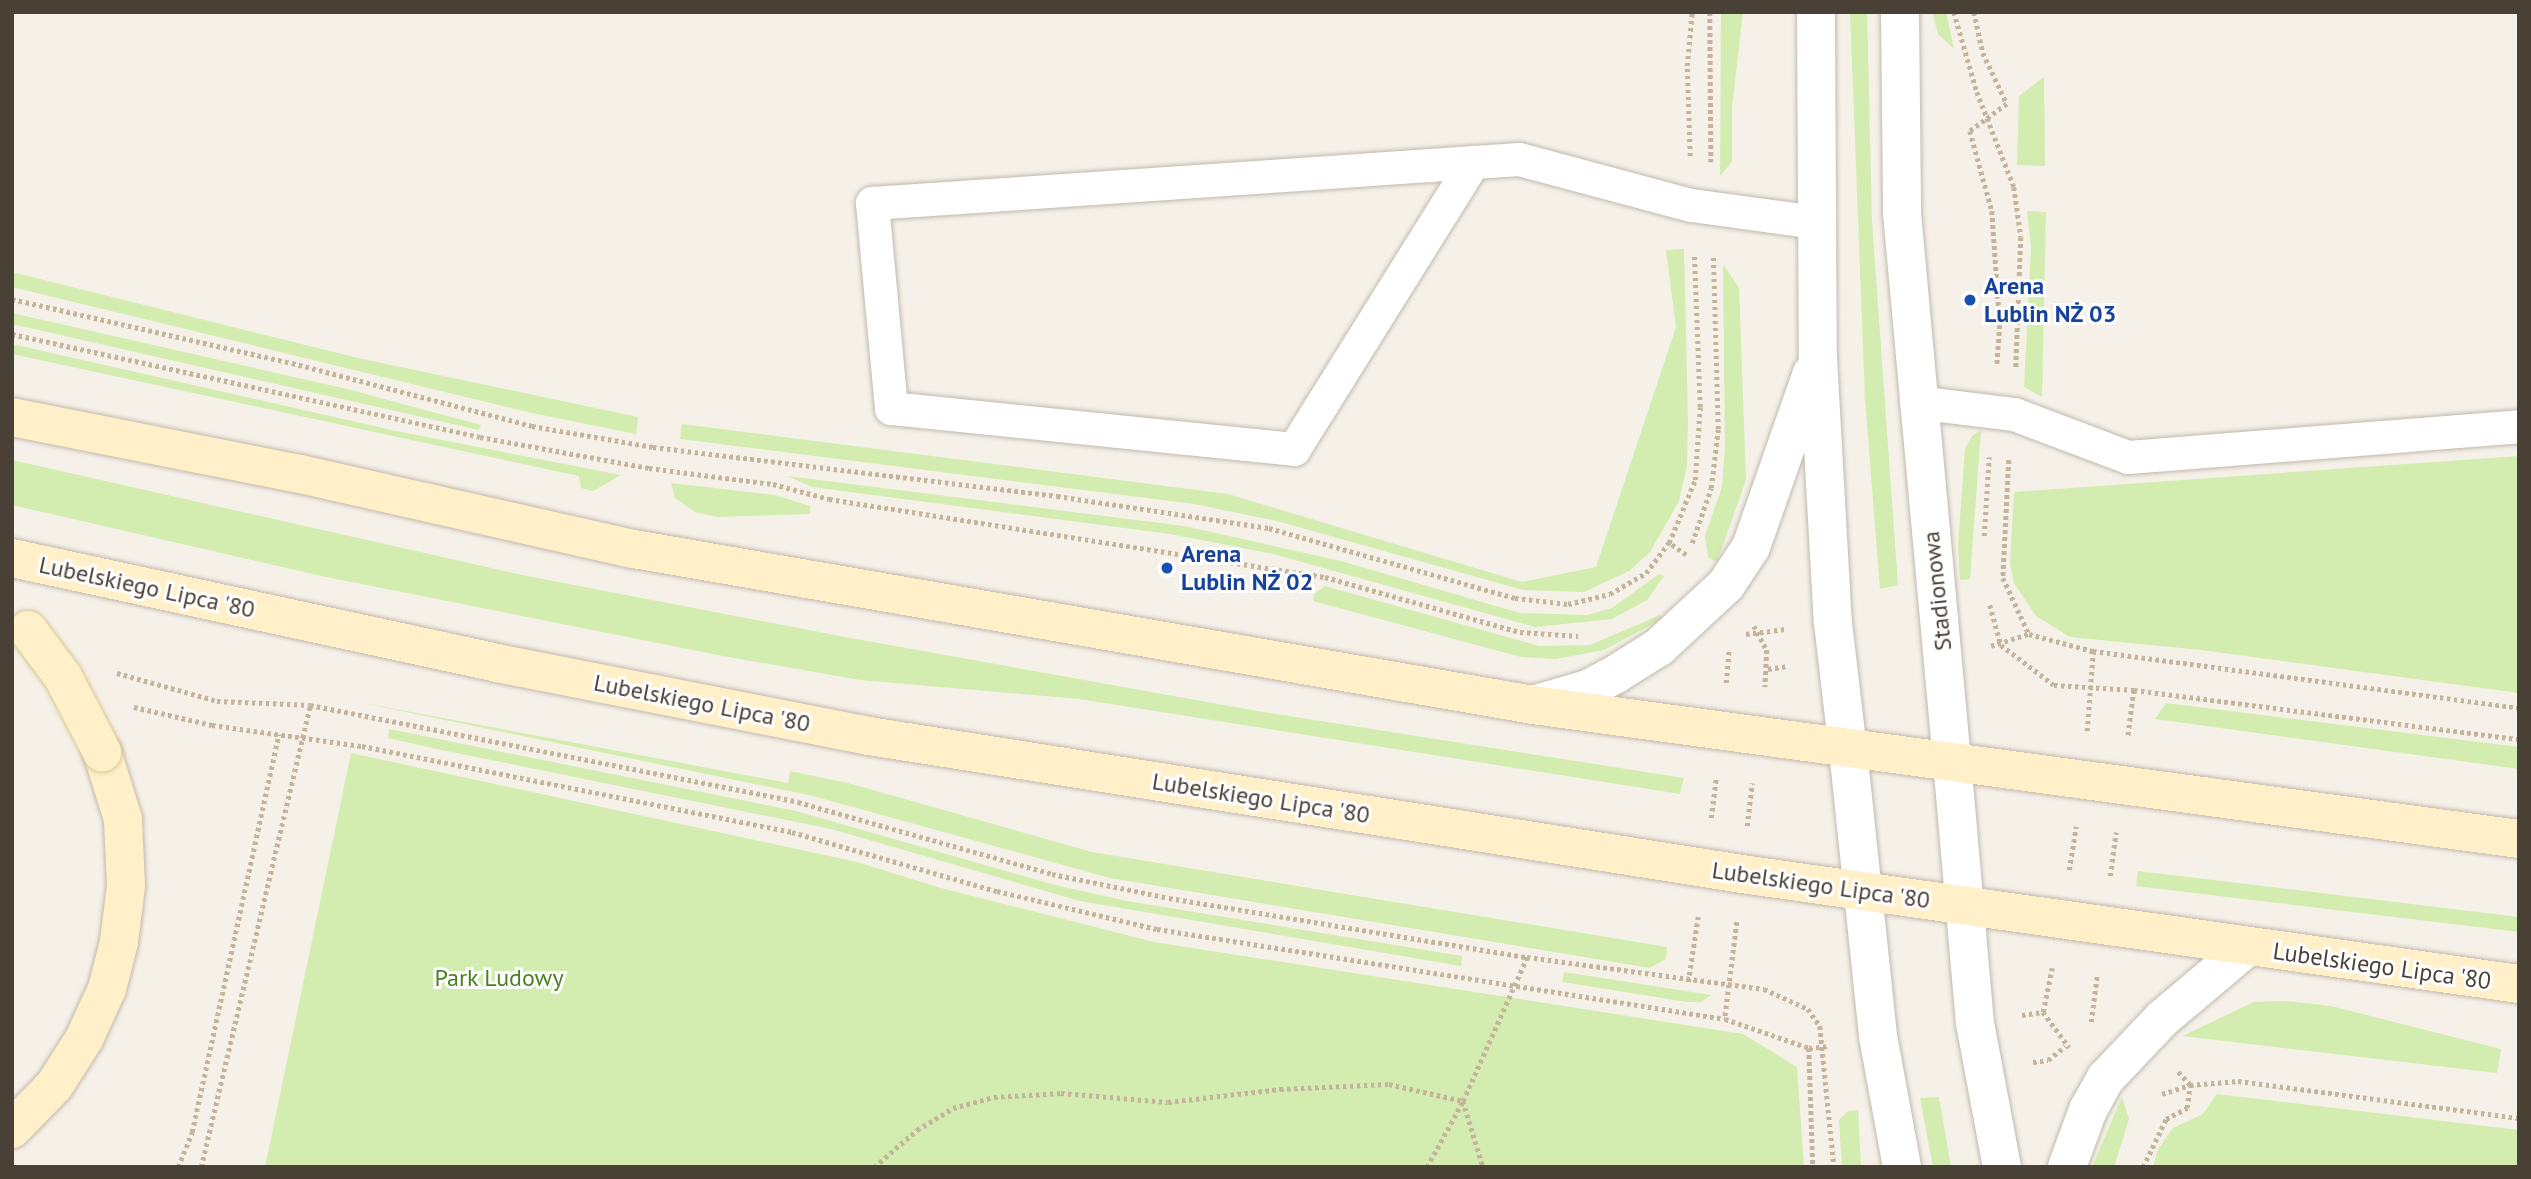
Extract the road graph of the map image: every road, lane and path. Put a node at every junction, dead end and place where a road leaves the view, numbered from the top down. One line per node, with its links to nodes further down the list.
1 (1692, 12): 8 (path)
2 (1816, 12): 9 (street)
3 (1900, 12): 12 (street, Stadionowa)
4 (1954, 12): 6 (path)
5 (1974, 12): 6 (path)
6 (1988, 118): 13 (path); 13 (path)
7 (1473, 162): 7 (lane); 8 (lane)
8 (1691, 205): 9 (lane); 17 (path)
9 (1815, 222): 11 (street)
10 (12, 299): 17 (path)
11 (1818, 358): 19 (street); 37 (street)
12 (1916, 402): 13 (lane); 25 (street, Stadionowa)
13 (2003, 412): 15 (lane); 16 (path); 23 (path)
14 (12, 417): 30 (main road)
15 (2519, 426)
16 (1984, 542)
17 (1669, 543): 19 (path)
18 (12, 558): 41 (main road, Lubelskiego Lipca '80)
19 (1726, 585): 30 (street); 33 (path)
20 (1986, 593): 21 (path)
21 (1990, 605)
22 (20, 623): 54 (main road, bridge)
23 (2029, 634): 25 (path); 26 (path)
24 (1731, 637): 33 (path)
25 (1944, 651): 38 (street, Stadionowa)
26 (2093, 651): 32 (path); 39 (path)
27 (114, 672): 29 (path)
28 (2134, 690): 36 (path)
29 (310, 705): 35 (path); 45 (path)
30 (1533, 705): 33 (main road)
31 (130, 706): 34 (path)
32 (2519, 708)
33 (1740, 731): 37 (main road); 41 (path); 41 (path)
34 (279, 734): 35 (path); 55 (path)
35 (304, 737): 49 (path); 56 (path)
36 (2519, 739)
37 (1848, 750): 38 (main road); 42 (street)
38 (1952, 761): 39 (main road); 43 (street, Stadionowa)
39 (2083, 780): 40 (main road)
40 (2519, 839)
41 (1724, 871): 42 (main road, Lubelskiego Lipca '80); 46 (path); 47 (path)
42 (1862, 892): 43 (main road, Lubelskiego Lipca '80); 62 (street)
43 (1965, 906): 44 (main road, Lubelskiego Lipca '80); 63 (street, Stadionowa)
44 (2246, 948): 48 (main road, Lubelskiego Lipca '80); 64 (street)
45 (1527, 957): 46 (path); 49 (path)
46 (1688, 982): 47 (path)
47 (1730, 982): 50 (path); 61 (path)
48 (2519, 985)
49 (1516, 988): 50 (path); 52 (path)
50 (1725, 1019): 60 (path)
51 (2156, 1095): 53 (path)
52 (1463, 1101): 57 (path); 58 (path); 59 (path)
53 (2519, 1118)
54 (12, 1129)
55 (178, 1167)
56 (201, 1167)
57 (874, 1167)
58 (1427, 1167)
59 (1483, 1167)
60 (1813, 1167)
61 (1834, 1167)
62 (1902, 1167)
63 (2002, 1167)
64 (2067, 1167)

